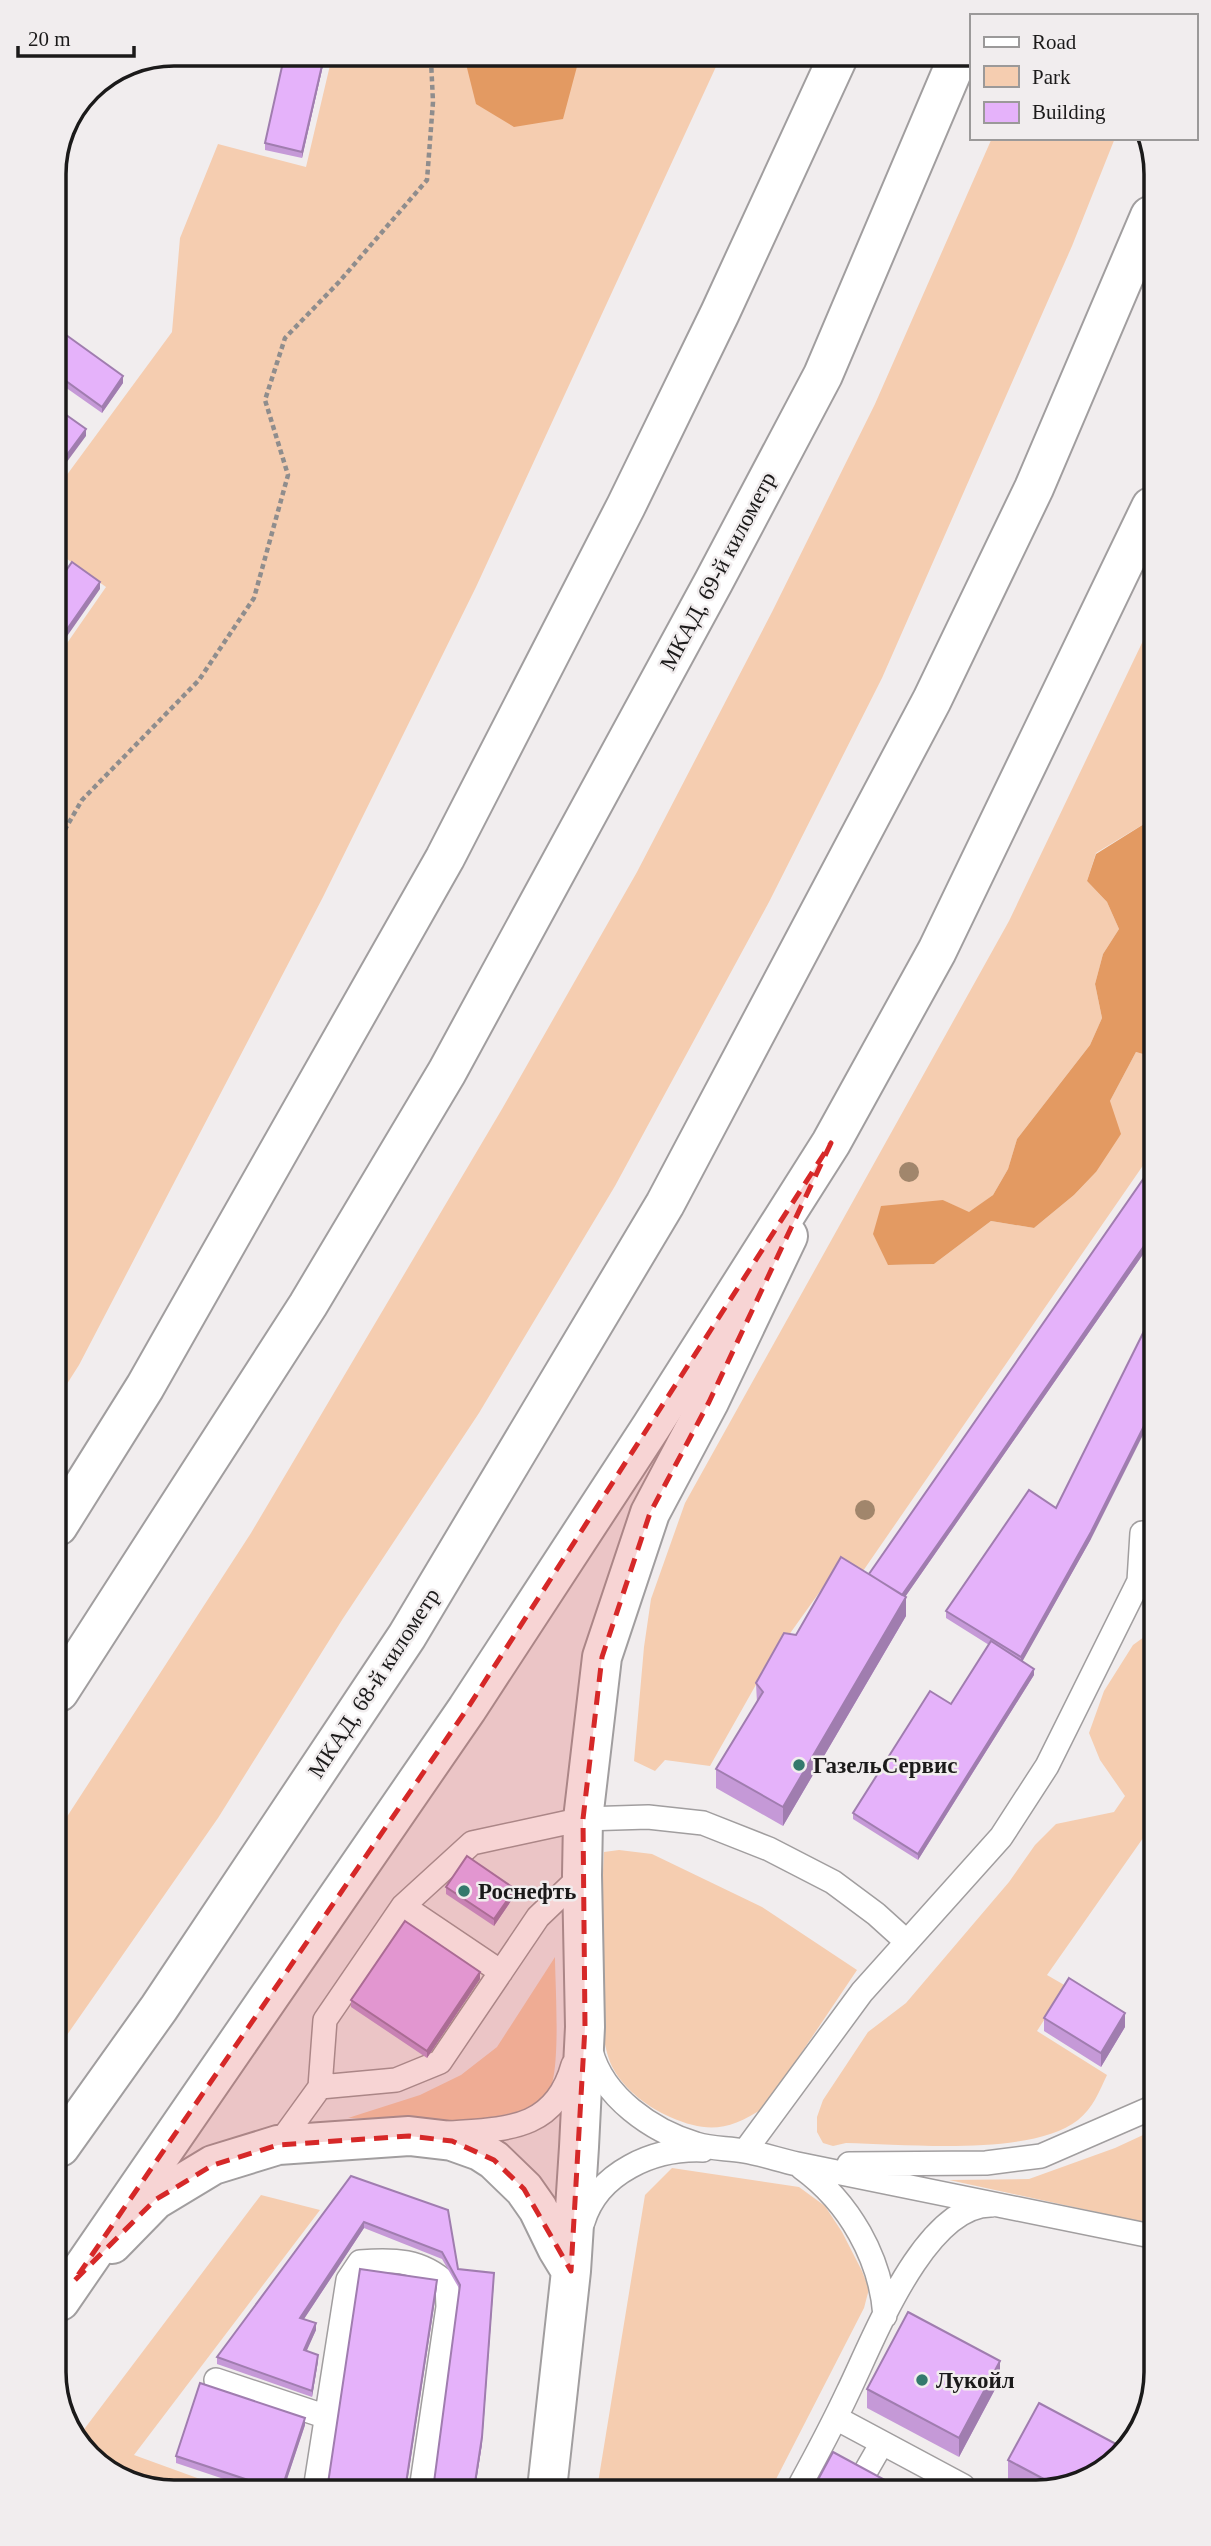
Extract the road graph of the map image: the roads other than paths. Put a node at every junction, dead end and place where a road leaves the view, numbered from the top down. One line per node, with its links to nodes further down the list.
1 (834, 67): 6 (main road)
2 (954, 67): 8 (main road, МКАД, 69-й километр)
3 (1144, 230): 18 (main road, МКАД, 68-й километр)
4 (1144, 522): 5 (main road)
5 (831, 1143): 9 (main road); 25 (main road)
6 (66, 1513)
7 (1142, 1533): 12 (lane)
8 (66, 1681)
9 (583, 1819): 10 (main road); 11 (lane); 12 (lane)
10 (582, 1875): 13 (lane); 14 (main road)
11 (403, 1906): 13 (lane); 15 (lane)
12 (907, 1942): 20 (lane)
13 (501, 1972): 15 (lane)
14 (586, 2027): 17 (lane); 20 (lane); 24 (main road)
15 (320, 2087): 19 (lane)
16 (1144, 2111): 21 (lane)
17 (409, 2136): 19 (main road); 24 (main road)
18 (66, 2138)
19 (278, 2145): 25 (main road)
20 (745, 2151): 21 (lane); 24 (lane)
21 (796, 2164): 22 (lane); 26 (lane)
22 (1002, 2206): 23 (lane); 26 (lane)
23 (1144, 2235)
24 (571, 2271): 35 (main road)
25 (67, 2291)
26 (885, 2316): 29 (lane)
27 (216, 2380): 28 (lane)
28 (327, 2417): 33 (lane); 34 (lane)
29 (836, 2418): 30 (lane); 36 (lane)
30 (882, 2443): 31 (lane); 32 (lane)
31 (863, 2476)
32 (923, 2477)
33 (316, 2479)
34 (423, 2479)
35 (548, 2479)
36 (803, 2480)

